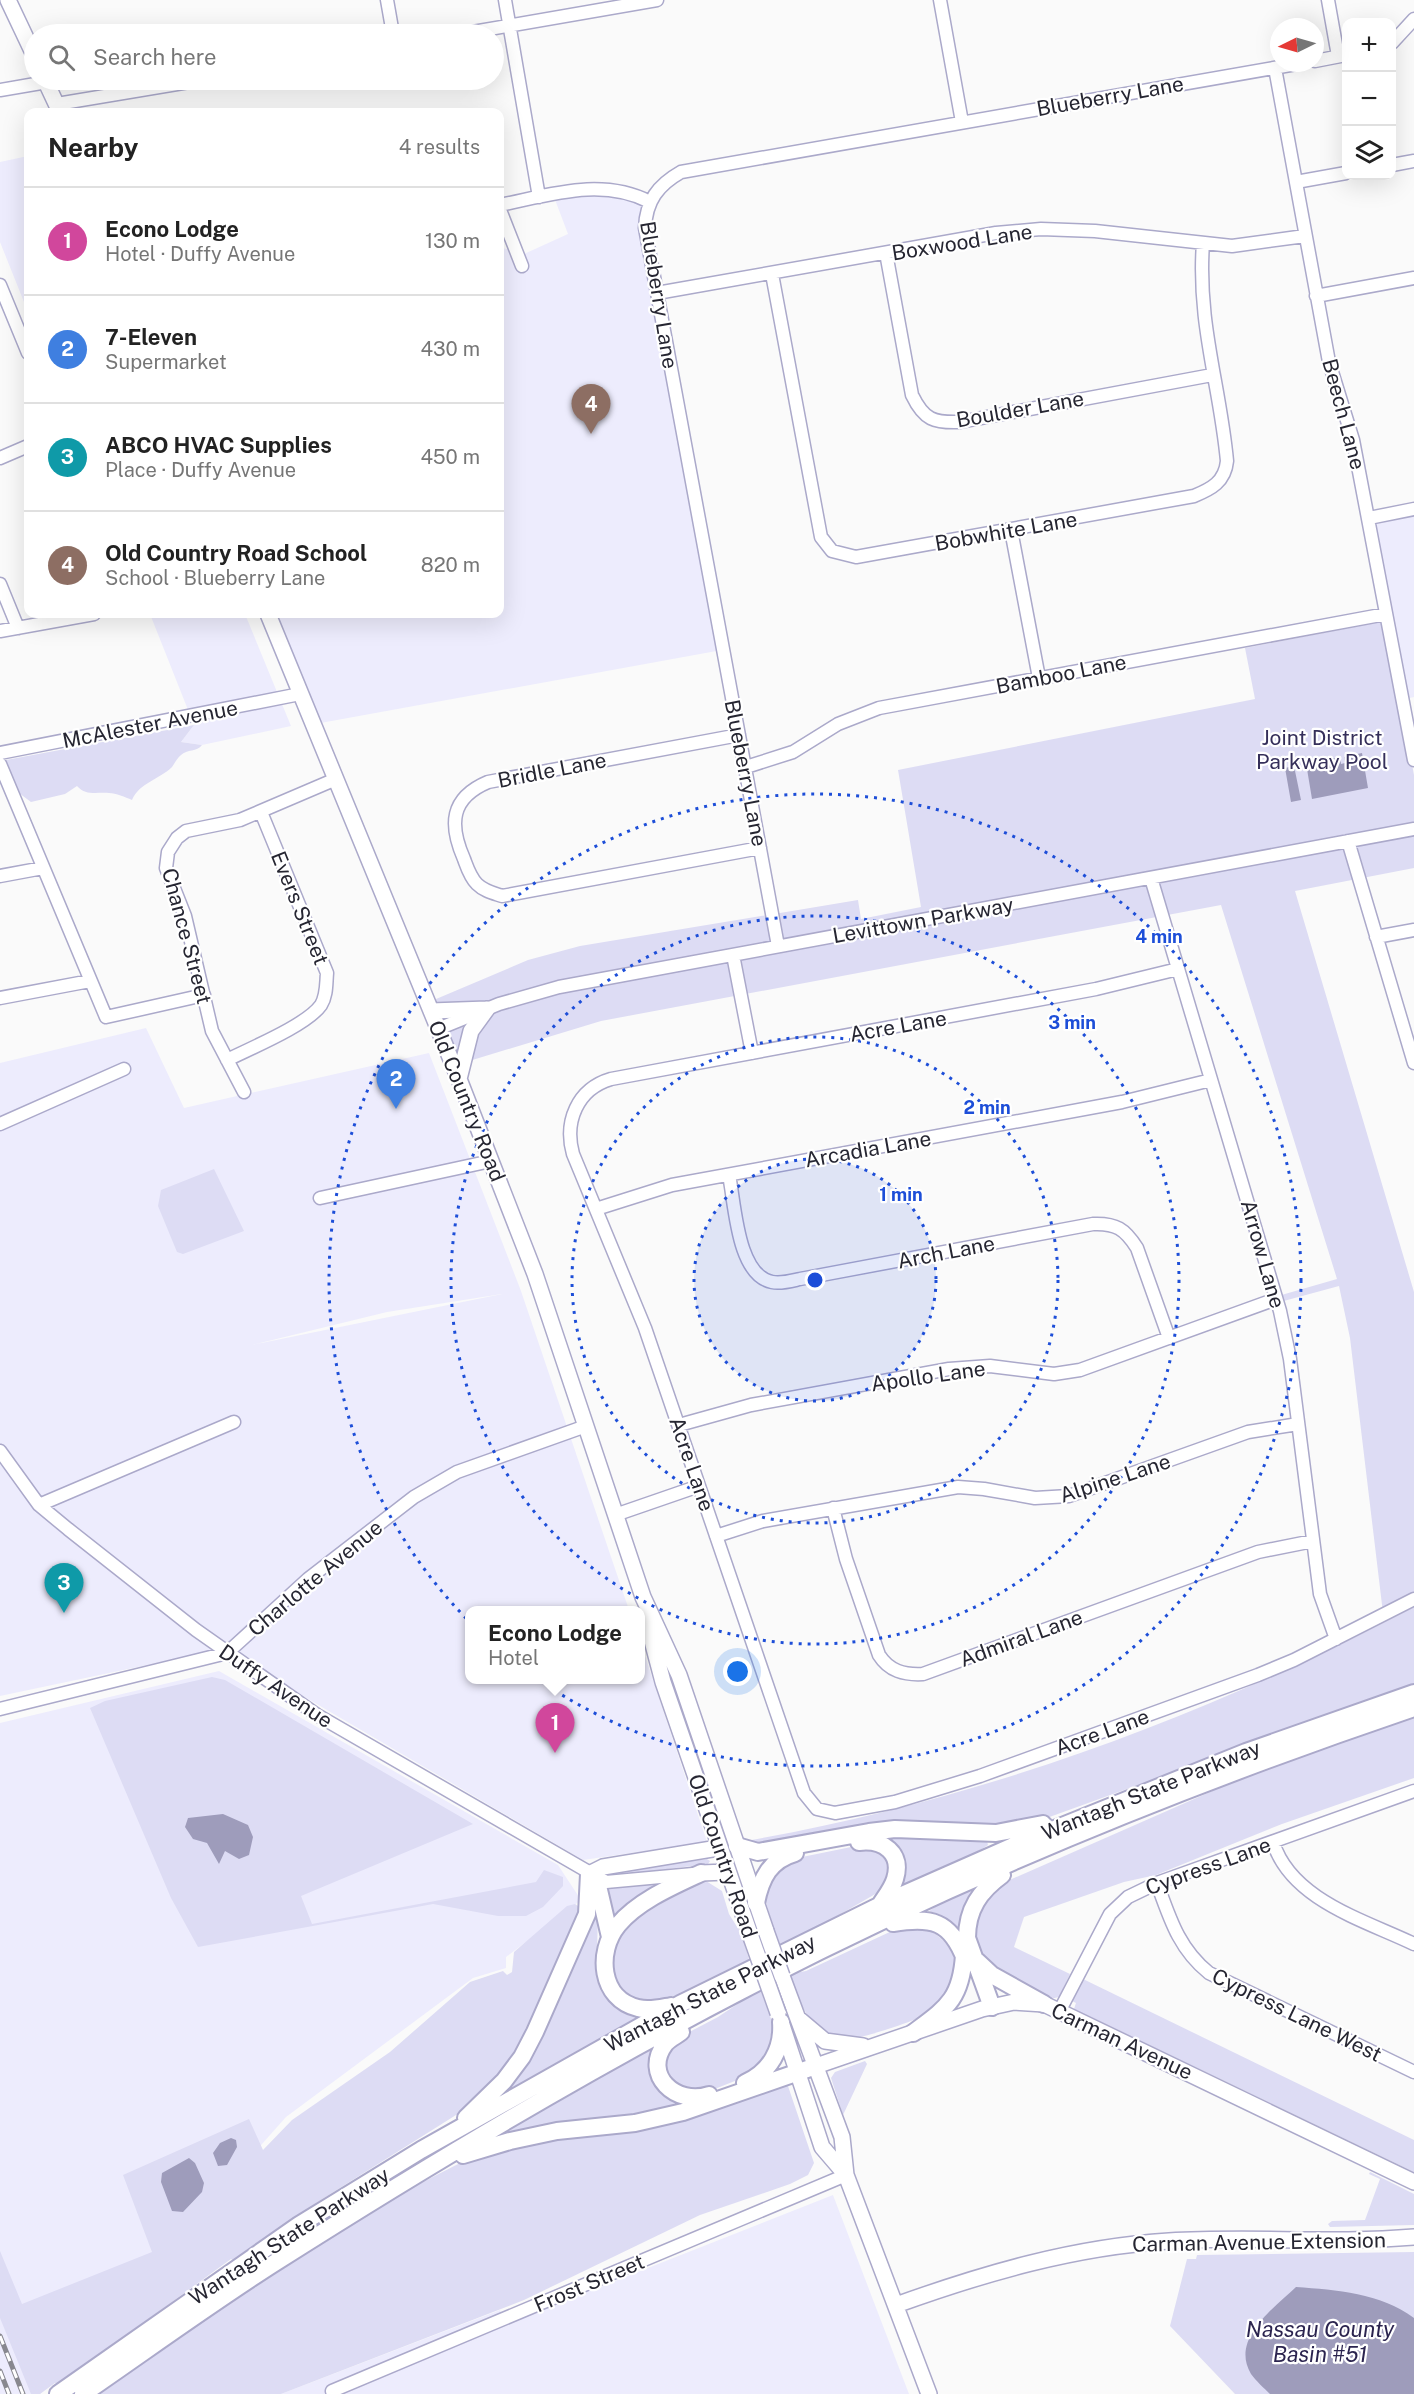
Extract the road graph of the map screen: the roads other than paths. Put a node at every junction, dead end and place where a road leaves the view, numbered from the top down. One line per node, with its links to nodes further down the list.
1 (8, 0): 11 (main road)
2 (387, 0): 8 (street)
3 (505, 0): 9 (street)
4 (657, 0): 9 (street)
5 (940, 0): 22 (street)
6 (1328, 0): 13 (street)
7 (1414, 20): 12 (street)
8 (391, 24)
9 (509, 26): 10 (street); 27 (street)
10 (504, 27)
11 (24, 34)
12 (1396, 39)
13 (1342, 56): 14 (street)
14 (1324, 59)
15 (1270, 69): 22 (street, Blueberry Lane)
16 (1276, 72): 26 (street, Beech Lane)
17 (24, 85): 18 (street)
18 (0, 90)
19 (50, 90): 21 (main road)
20 (150, 90): 21 (street)
21 (59, 108)
22 (962, 122): 28 (street, Blueberry Lane)
23 (1414, 161): 24 (street)
24 (1396, 164)
25 (1342, 174): 26 (street)
26 (1296, 182): 31 (street, Beech Lane)
27 (539, 197): 28 (street); 29 (street)
28 (650, 202): 38 (street, Blueberry Lane)
29 (504, 204)
30 (504, 220): 34 (street)
31 (1305, 236): 32 (street, Boxwood Lane); 39 (street, Beech Lane)
32 (1203, 243): 33 (street, Boxwood Lane); 41 (street, Bobwhite Lane)
33 (886, 253): 35 (street, Boxwood Lane); 41 (street, Boulder Lane)
34 (522, 266)
35 (772, 274): 38 (street, Boxwood Lane); 46 (street, Bobwhite Lane)
36 (1414, 278): 39 (street)
37 (0, 285): 40 (street)
38 (657, 293): 55 (street, Blueberry Lane)
39 (1316, 296): 45 (street, Beech Lane)
40 (24, 343)
41 (1212, 375): 46 (street, Bobwhite Lane)
42 (24, 448): 43 (street)
43 (0, 458)
44 (1414, 509): 45 (street)
45 (1369, 518): 48 (street, Beech Lane)
46 (1011, 530): 53 (street)
47 (0, 584): 51 (street)
48 (1386, 614): 53 (street, Bamboo Lane); 57 (street, Beech Lane)
49 (72, 618): 51 (street)
50 (270, 618): 54 (main road, Old Country Road)
51 (18, 628): 52 (street)
52 (0, 631)
53 (1040, 678): 59 (street, Bamboo Lane)
54 (300, 694): 56 (street, McAlester Avenue); 60 (main road, Old Country Road)
55 (739, 735): 59 (street, Blueberry Lane); 64 (street, Bridle Lane)
56 (0, 753)
57 (1414, 760)
58 (0, 764): 65 (street)
59 (746, 767): 64 (street, Blueberry Lane)
60 (336, 779): 61 (street, Chance Street); 77 (main road, Old Country Road)
61 (261, 812): 74 (street, Chance Street); 80 (street, Evers Street)
62 (1414, 829): 63 (street, Levittown Parkway)
63 (1348, 841): 67 (street, Levittown Parkway); 69 (street)
64 (760, 848): 70 (street, Blueberry Lane)
65 (43, 868): 66 (street); 73 (street)
66 (0, 876)
67 (1150, 878): 70 (street, Levittown Parkway); 72 (street, Arrow Lane)
68 (1414, 930): 69 (street)
69 (1376, 937): 81 (street)
70 (778, 946): 71 (street, Levittown Parkway)
71 (733, 955): 76 (street, Levittown Parkway); 79 (street)
72 (1178, 969): 79 (street, Acre Lane); 84 (street, Arrow Lane)
73 (90, 981): 74 (street); 75 (street)
74 (204, 996): 80 (street, Chance Street)
75 (0, 998)
76 (487, 1009): 77 (main road); 78 (street, Levittown Parkway); 83 (main road)
77 (431, 1011): 78 (main road, Old Country Road)
78 (438, 1029): 83 (main road, Old Country Road)
79 (752, 1053): 90 (street, Acre Lane)
80 (227, 1060): 85 (street, Chance Street)
81 (1414, 1063)
82 (124, 1069): 86 (street)
83 (459, 1079): 87 (main road, Old Country Road)
84 (1211, 1080): 88 (street, Arcadia Lane); 91 (street, Arrow Lane)
85 (244, 1092)
86 (0, 1124)
87 (491, 1161): 89 (street); 96 (main road, Old Country Road)
88 (729, 1175): 90 (street, Arcadia Lane); 92 (street, Arch Lane)
89 (320, 1198)
90 (596, 1209): 95 (street, Acre Lane)
91 (1276, 1299): 92 (street, Apollo Lane); 94 (street, Arrow Lane)
92 (1169, 1338): 95 (street, Apollo Lane)
93 (234, 1422): 99 (street)
94 (1298, 1424): 100 (street, Alpine Lane); 103 (street, Arrow Lane)
95 (679, 1425): 98 (street, Acre Lane)
96 (586, 1426): 101 (main road, Old Country Road); 109 (street, Charlotte Avenue)
97 (0, 1451): 99 (street, Duffy Avenue)
98 (699, 1486): 101 (street); 102 (street, Acre Lane)
99 (39, 1505): 109 (street, Duffy Avenue)
100 (833, 1508): 102 (street, Alpine Lane); 103 (street, Admiral Lane)
101 (615, 1515): 104 (main road, Old Country Road)
102 (717, 1536): 108 (street, Acre Lane)
103 (1313, 1541): 108 (street, Arrow Lane)
104 (643, 1597): 106 (main road, Old Country Road); 116 (main road, Old Country Road)
105 (1414, 1599): 108 (street, Acre Lane)
106 (645, 1606)
107 (645, 1607): 117 (main road, Old Country Road)
108 (1336, 1639)
109 (227, 1653): 112 (street, Charlotte Avenue); 121 (street, Duffy Avenue)
110 (1414, 1693): 114 (highway, Wantagh State Parkway)
111 (1414, 1708): 118 (highway, Wantagh State Parkway)
112 (0, 1709)
113 (1414, 1791): 115 (street, Cypress Lane)
114 (1091, 1813): 116 (highway); 124 (highway, Wantagh State Parkway)
115 (1273, 1842): 122 (street, Cypress Lane); 128 (street)
116 (737, 1846): 123 (main road, Old Country Road)
117 (718, 1848): 119 (main road, Old Country Road); 121 (main road)
118 (1021, 1860): 125 (highway, Wantagh State Parkway); 129 (highway)
119 (728, 1872): 120 (main road, Duffy Avenue); 126 (main road, Old Country Road)
120 (701, 1873): 121 (street, Duffy Avenue); 127 (highway)
121 (589, 1874): 127 (highway); 141 (highway)
122 (1157, 1883): 134 (street, Cypress Lane); 140 (street, Cypress Lane West)
123 (756, 1903): 124 (highway); 126 (main road, Old Country Road)
124 (879, 1906): 131 (highway, Wantagh State Parkway)
125 (872, 1926): 129 (highway); 130 (highway, Wantagh State Parkway)
126 (758, 1934): 135 (main road, Old Country Road, bridge)
127 (610, 1937): 131 (highway)
128 (1414, 1944)
129 (969, 1957): 132 (highway); 133 (highway); 136 (highway)
130 (739, 1992): 135 (highway); 142 (highway, Wantagh State Parkway)
131 (681, 2004): 141 (highway, Wantagh State Parkway)
132 (1044, 2004): 133 (main road, Carman Avenue); 134 (main road, Carman Avenue)
133 (987, 2008): 136 (main road, Carman Avenue)
134 (1060, 2010): 144 (main road, Carman Avenue)
135 (787, 2015): 137 (main road); 138 (main road, Old Country Road); 139 (main road, Old Country Road)
136 (913, 2032): 137 (main road, Carman Avenue)
137 (872, 2046): 138 (main road, Carman Avenue)
138 (816, 2066): 139 (highway); 143 (main road, Old Country Road)
139 (798, 2072): 142 (highway); 143 (main road, Old Country Road)
140 (1414, 2072)
141 (448, 2137): 147 (highway, Wantagh State Parkway)
142 (436, 2163): 149 (highway, Wantagh State Parkway)
143 (846, 2175): 146 (main road, Old Country Road); 148 (street, Frost Street)
144 (1414, 2182)
145 (1414, 2237): 146 (main road, Carman Avenue Extension)
146 (896, 2305): 150 (main road, Old Country Road)
147 (62, 2391)
148 (332, 2393)
149 (83, 2394)
150 (929, 2394)

